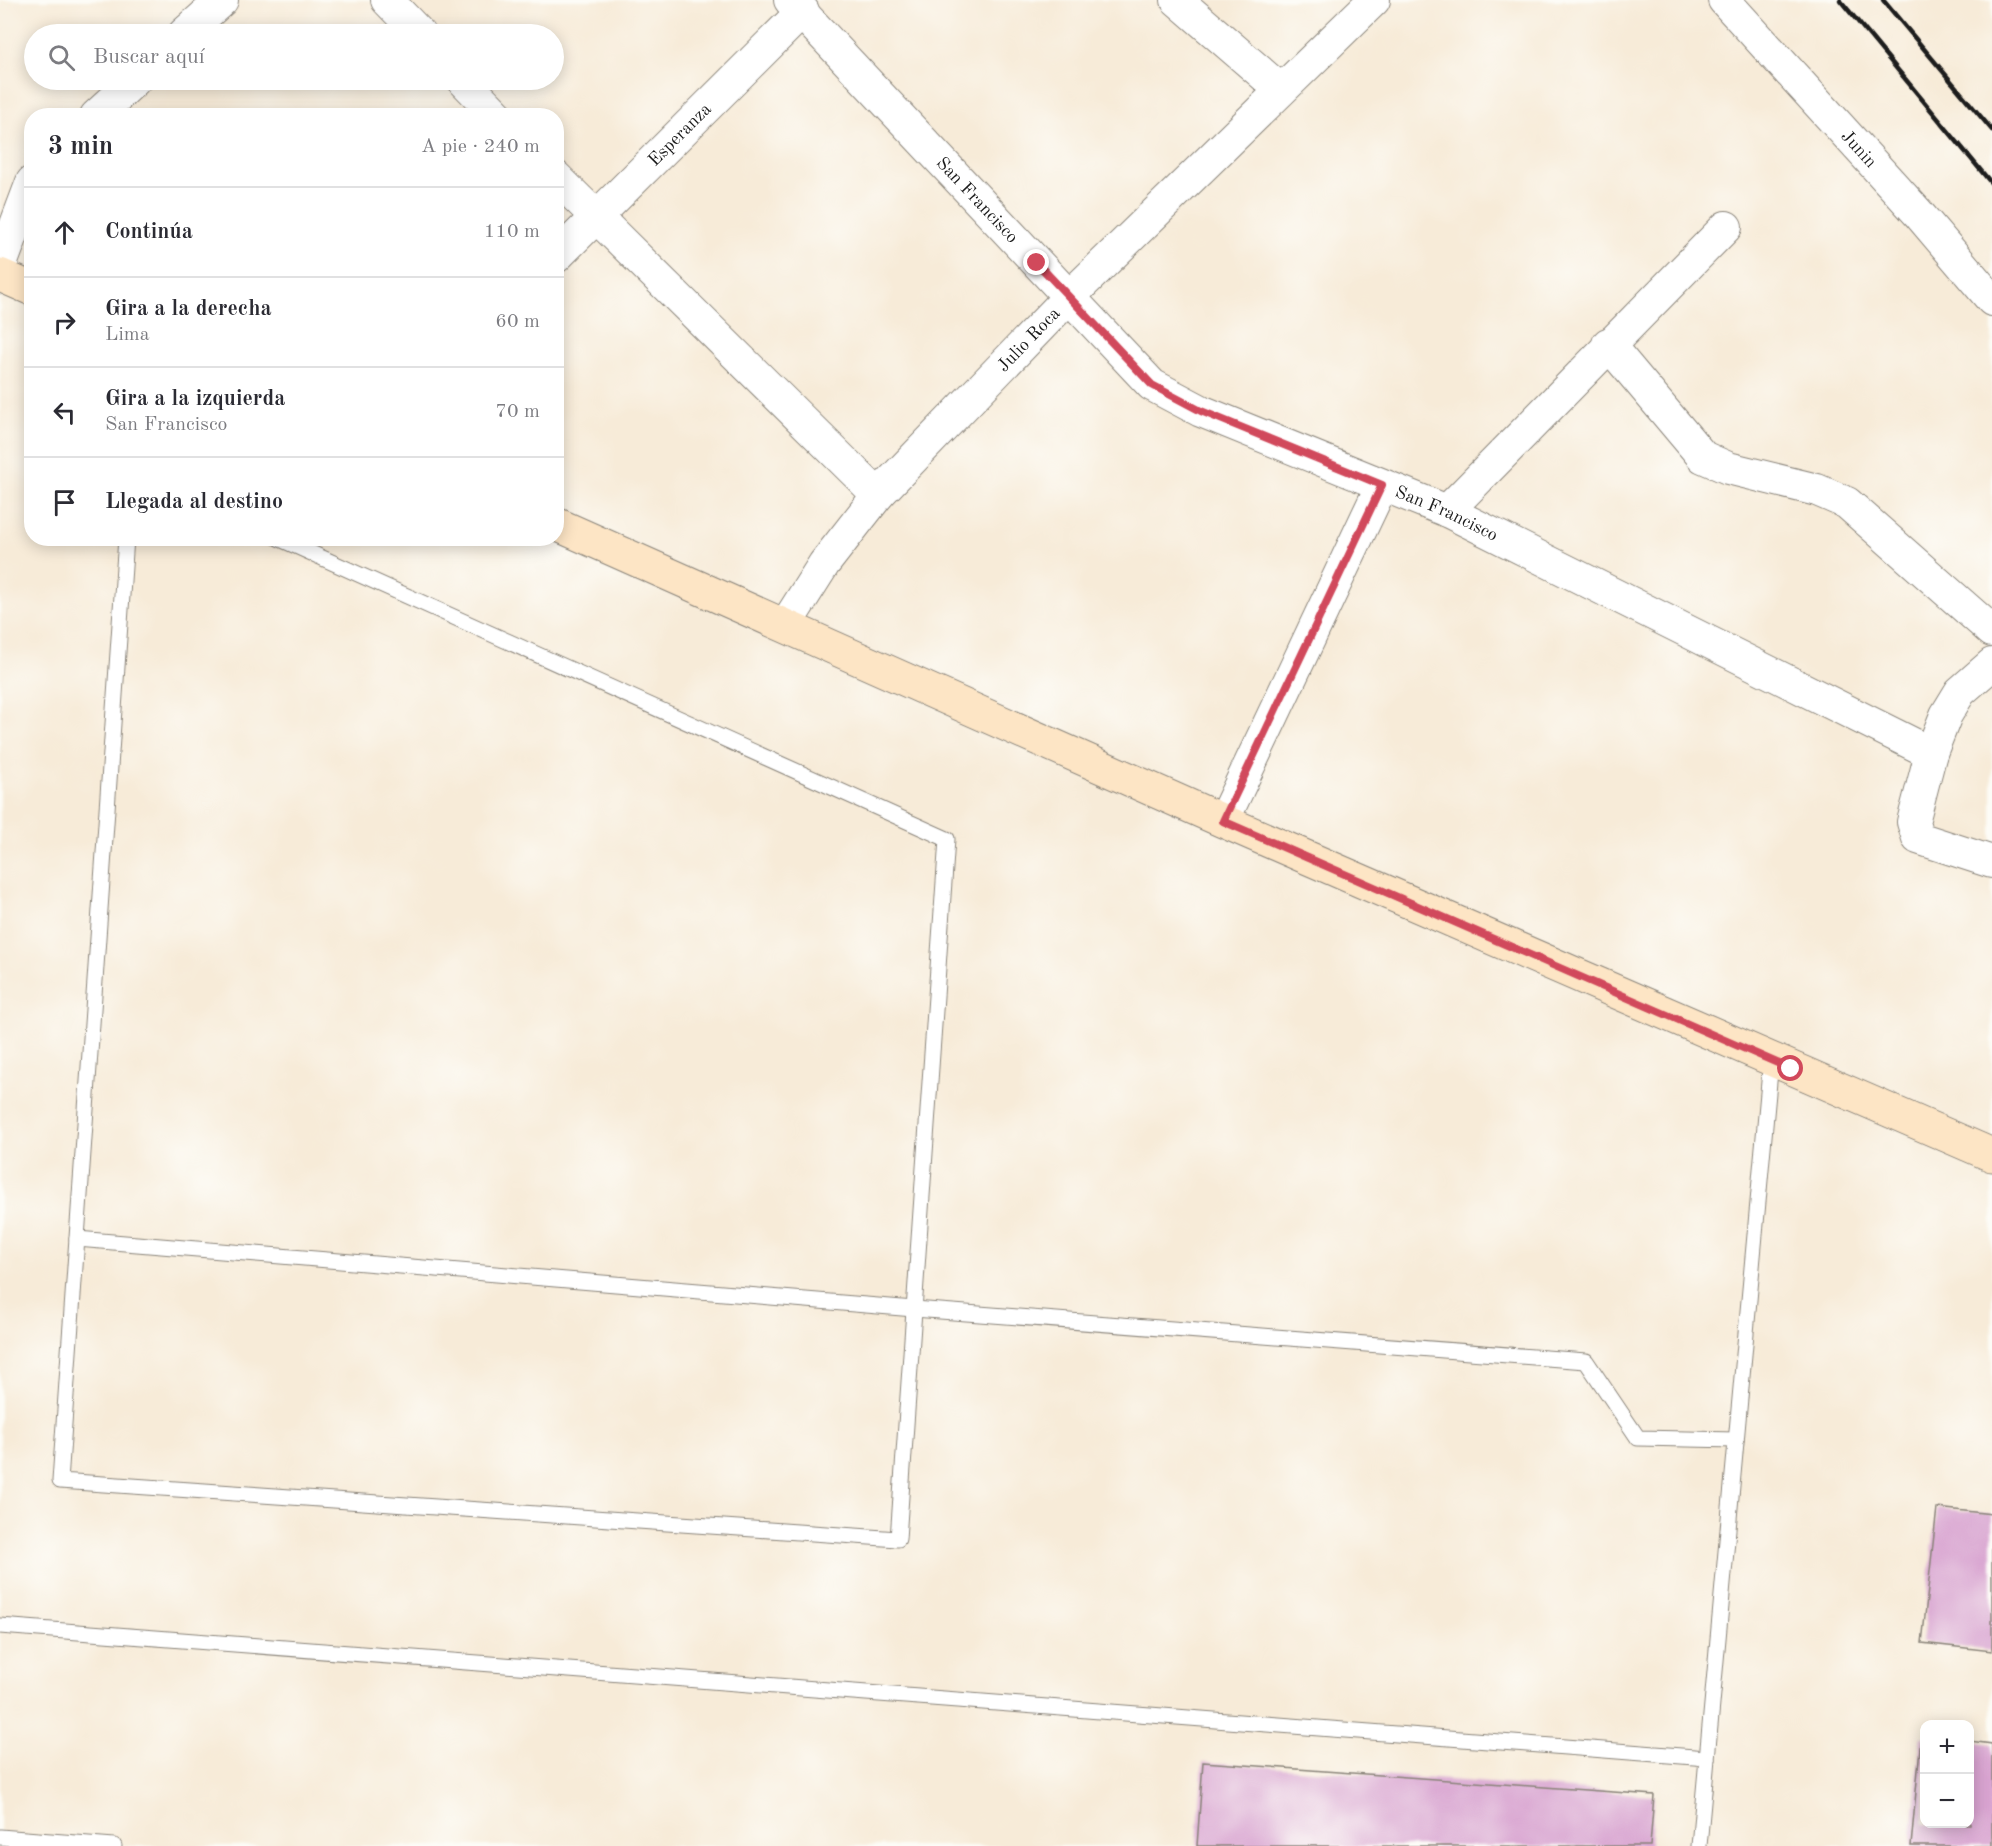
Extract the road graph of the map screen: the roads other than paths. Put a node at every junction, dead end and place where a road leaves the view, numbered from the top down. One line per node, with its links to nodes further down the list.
1 (222, 0): 7 (street)
2 (387, 0): 8 (street)
3 (1177, 0): 11 (street)
4 (1374, 0): 11 (street, Julio Roca)
5 (1724, 0): 23 (street, Junin)
6 (796, 6): 16 (street, Esperanza); 22 (street, San Francisco)
7 (195, 24)
8 (410, 24)
9 (124, 90): 12 (street)
10 (473, 90): 13 (street)
11 (1281, 90): 22 (street, Julio Roca)
12 (105, 108)
13 (490, 108)
14 (564, 185): 16 (street)
15 (24, 203): 19 (street)
16 (596, 218): 18 (street, Esperanza); 26 (street)
17 (1726, 227): 24 (street)
18 (564, 249)
19 (0, 267)
20 (0, 275): 21 (main road)
21 (24, 286)
22 (1069, 297): 25 (street, San Francisco); 26 (street, Julio Roca)
23 (1992, 300)
24 (1608, 344): 27 (street); 32 (street)
25 (1382, 485): 27 (street, San Francisco); 35 (street)
26 (878, 495): 31 (street, Julio Roca)
27 (1447, 511): 34 (street, San Francisco)
28 (564, 527): 31 (main road)
29 (125, 546): 39 (lane)
30 (296, 546): 40 (lane)
31 (786, 624): 35 (main road)
32 (1992, 631)
33 (1992, 664): 34 (street)
34 (1931, 753): 36 (street)
35 (1223, 821): 37 (main road)
36 (1992, 862)
37 (1771, 1060): 38 (main road); 41 (lane)
38 (1992, 1155)
39 (77, 1239): 40 (lane); 40 (lane)
40 (914, 1309): 41 (lane)
41 (1736, 1440): 43 (lane)
42 (0, 1626): 43 (lane)
43 (1707, 1758): 46 (lane)
44 (0, 1837): 45 (lane)
45 (114, 1846)
46 (1699, 1846)

